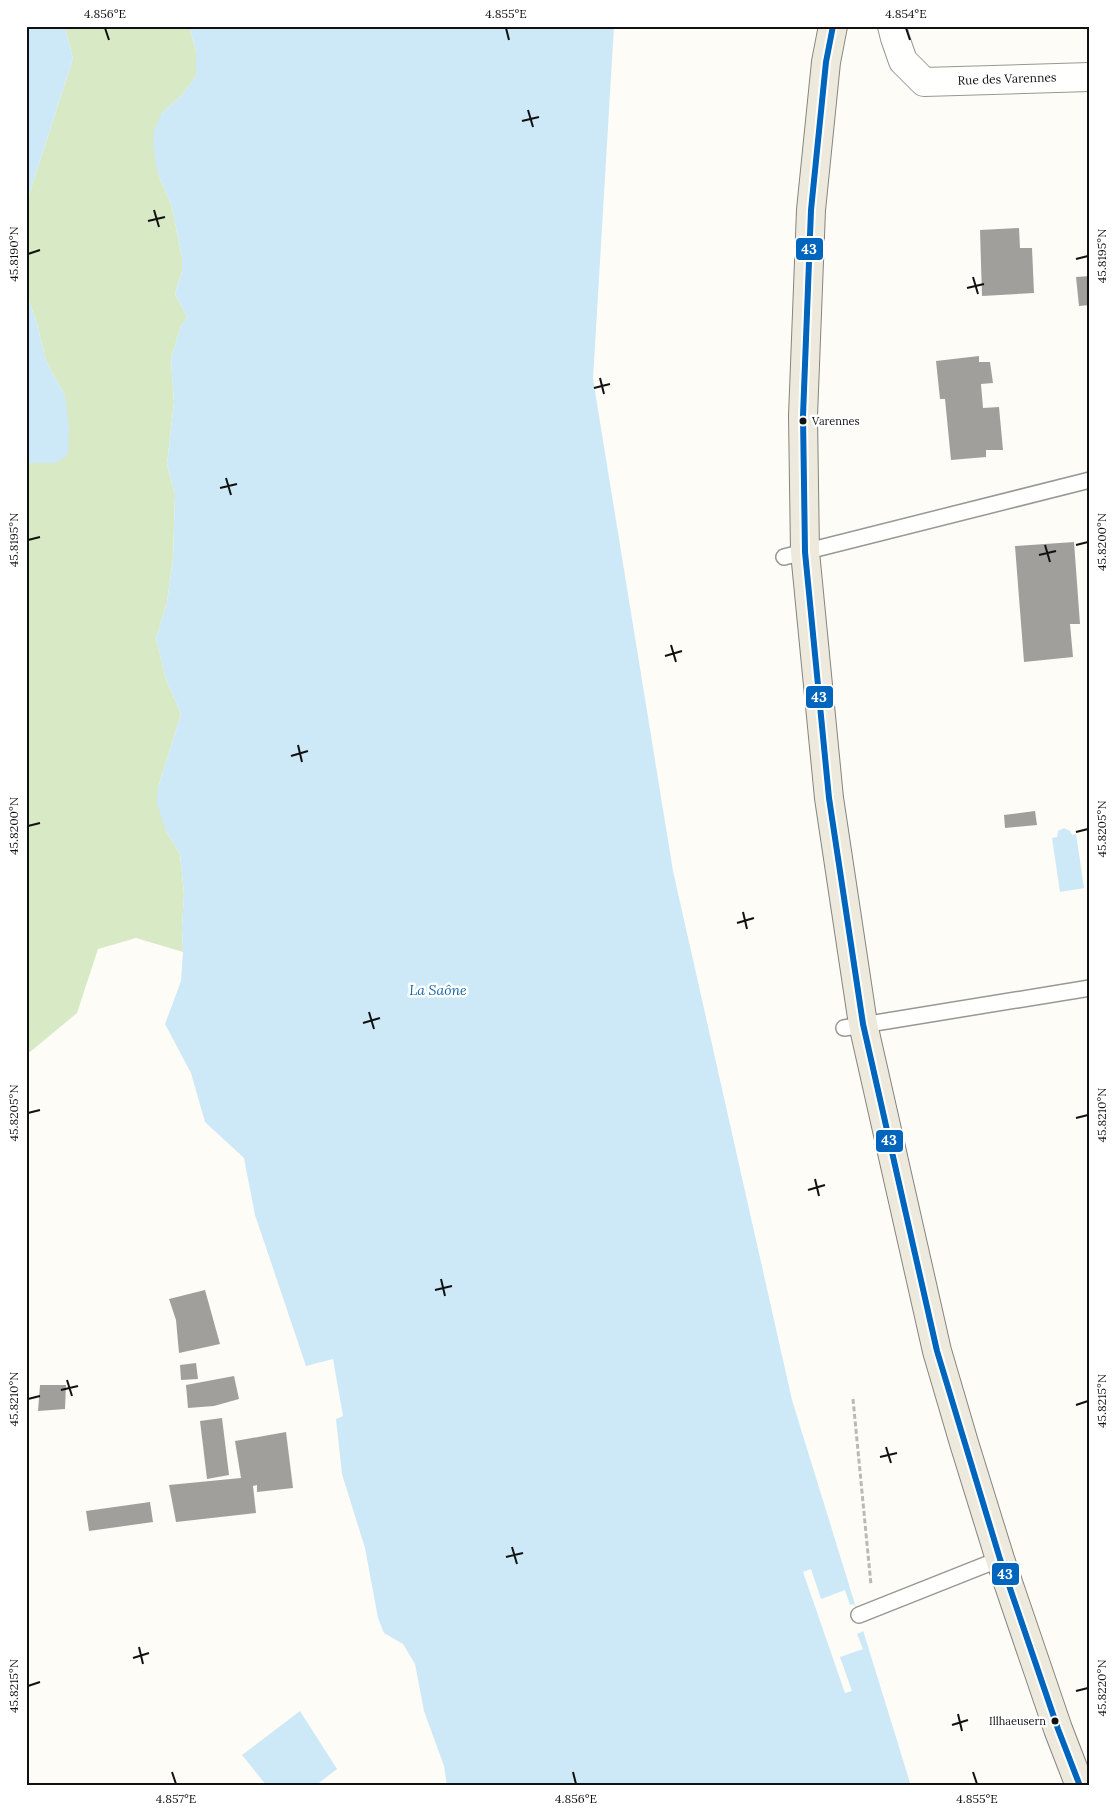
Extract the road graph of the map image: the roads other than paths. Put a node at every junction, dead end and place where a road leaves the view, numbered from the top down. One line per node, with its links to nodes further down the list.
1 (833, 26): 5 (main road)
2 (892, 26): 3 (street, Rue des Varennes)
3 (1090, 77)
4 (1090, 480): 5 (lane)
5 (795, 554): 7 (main road)
6 (1090, 988): 7 (lane)
7 (854, 1026): 8 (main road)
8 (1000, 1558): 9 (lane); 10 (main road)
9 (858, 1615)
10 (1080, 1786)

